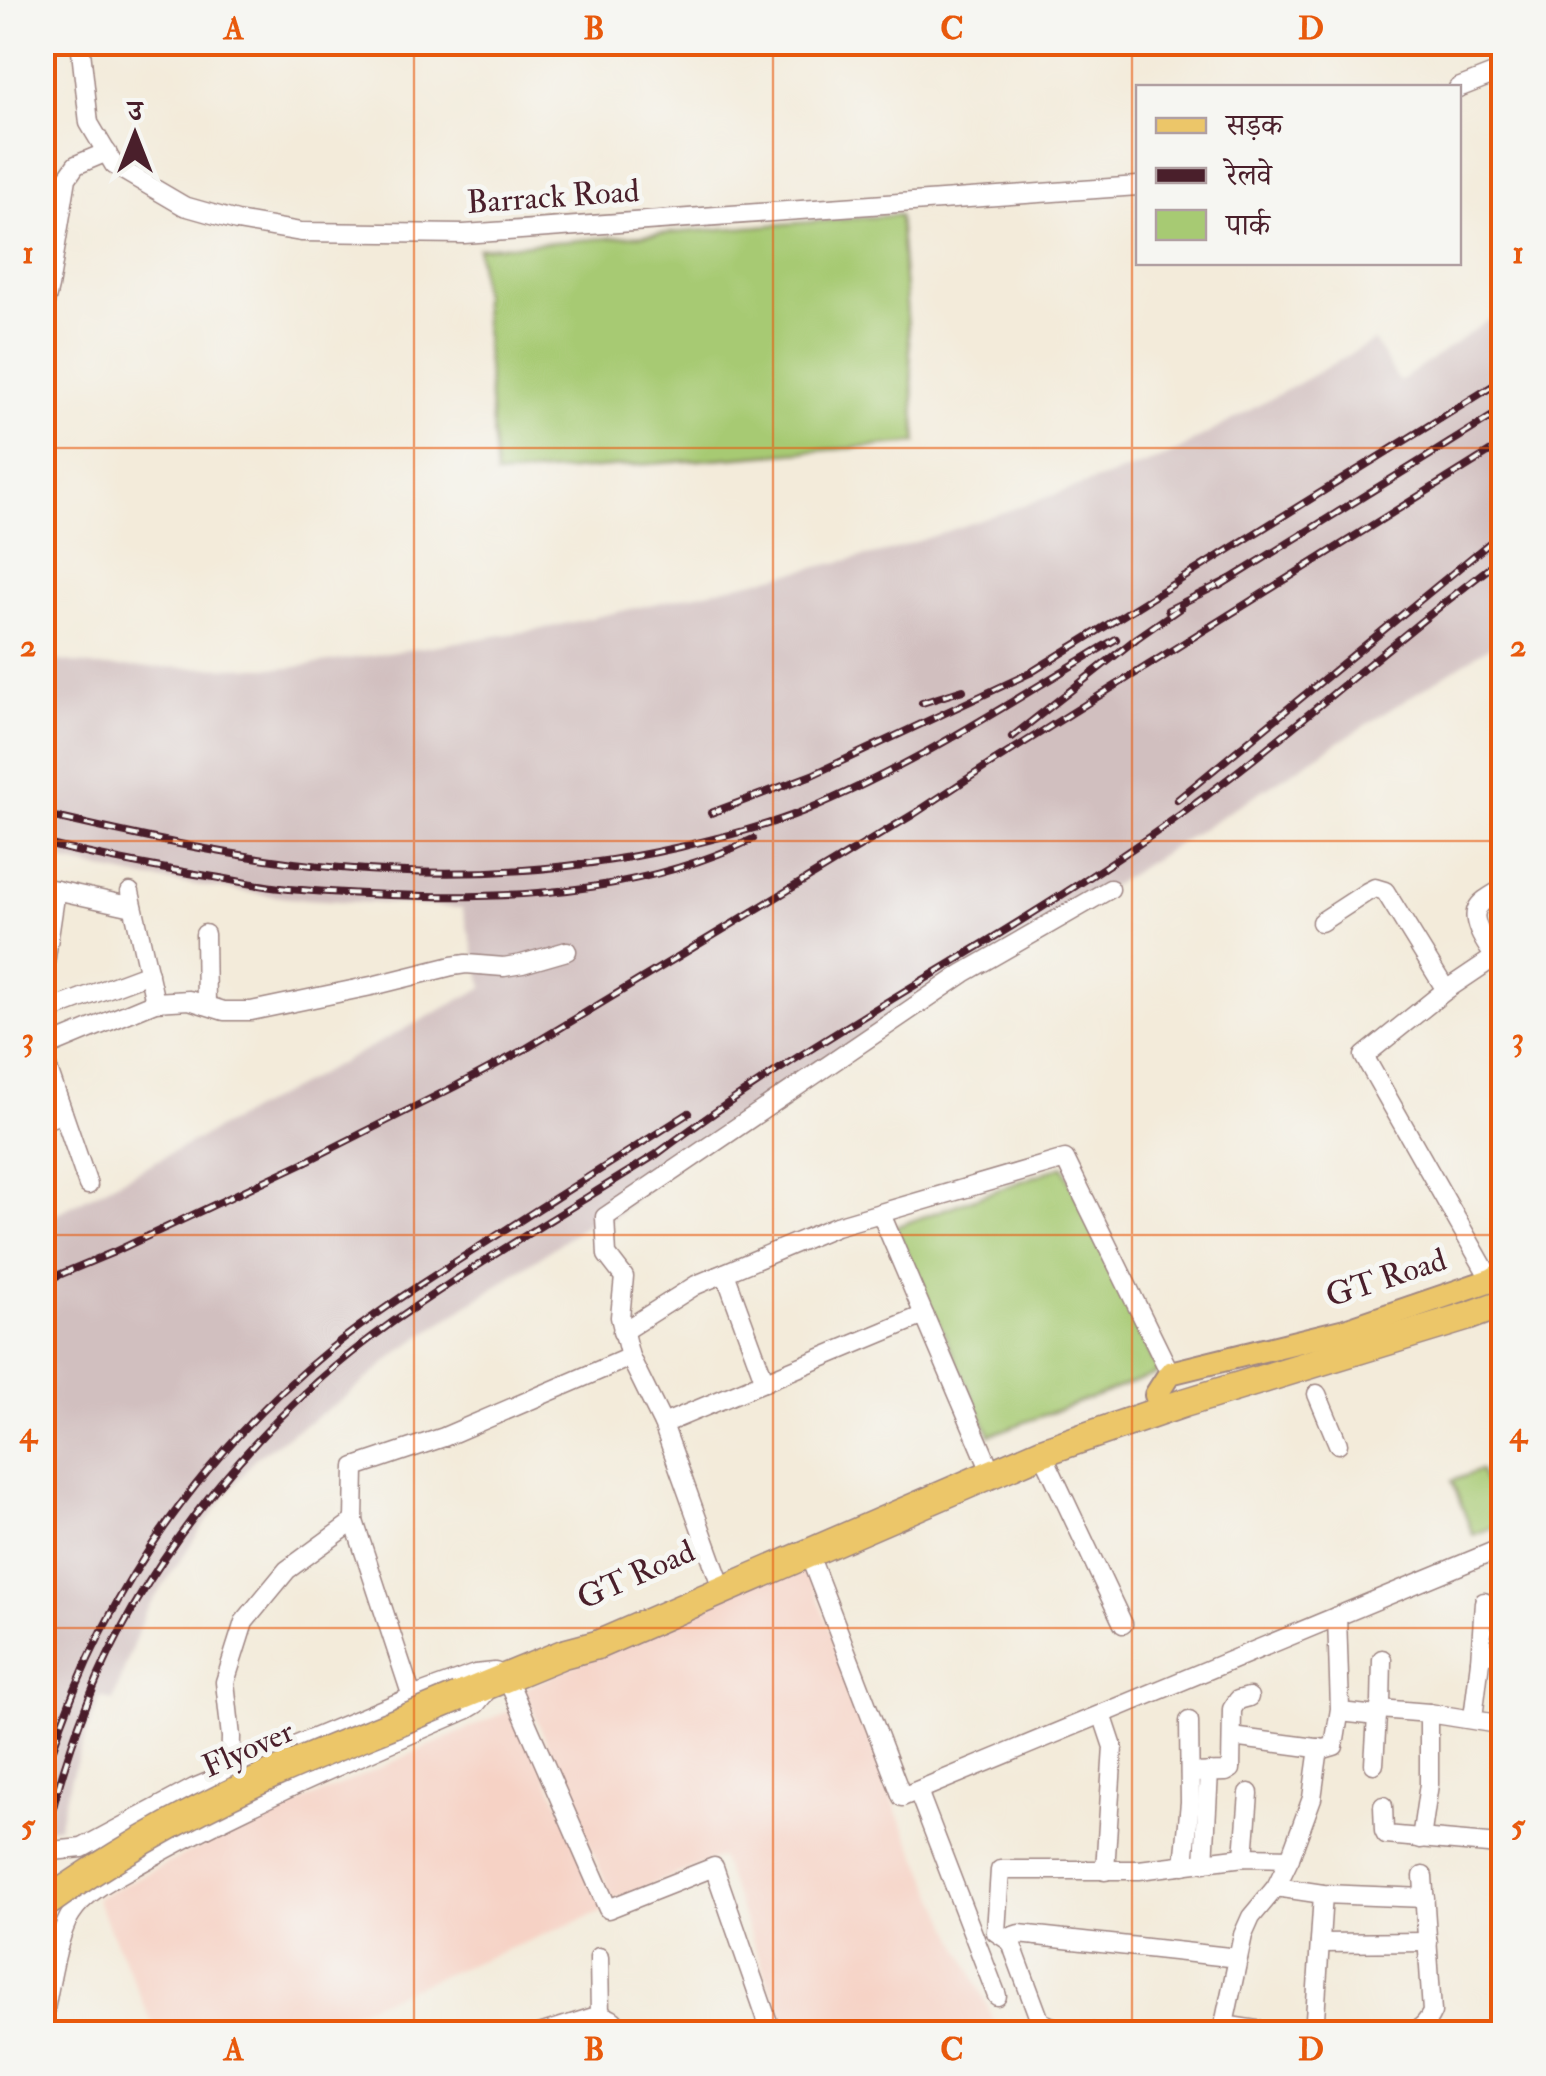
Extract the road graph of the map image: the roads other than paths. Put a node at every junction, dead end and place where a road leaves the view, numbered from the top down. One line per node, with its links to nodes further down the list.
1 (80, 42): 4 (street, Barrack Road)
2 (1504, 70): 3 (street)
3 (1461, 87)
4 (107, 152): 5 (street, Barrack Road); 6 (street)
5 (1136, 186)
6 (52, 202): 7 (street)
7 (46, 288): 8 (street)
8 (42, 316)
9 (1504, 888): 15 (street)
10 (49, 889): 16 (street); 17 (street)
11 (1110, 889): 30 (street)
12 (1321, 922): 18 (street)
13 (206, 934): 20 (street)
14 (567, 951): 20 (street)
15 (1499, 964): 18 (street)
16 (44, 972)
17 (149, 973): 19 (street); 21 (street)
18 (1446, 990): 28 (street)
19 (155, 1002): 20 (street); 22 (street)
20 (206, 1006)
21 (42, 1013)
22 (44, 1045): 23 (street)
23 (63, 1113): 24 (street); 25 (street)
24 (42, 1121)
25 (88, 1185)
26 (881, 1214): 27 (street); 29 (street); 33 (street)
27 (725, 1273): 30 (street); 32 (street)
28 (1501, 1290): 33 (highway, GT Road)
29 (924, 1315): 32 (street); 38 (street)
30 (622, 1332): 31 (street)
31 (630, 1357): 35 (street); 39 (street)
32 (765, 1382): 35 (street)
33 (1170, 1394): 37 (highway, GT Road)
34 (1317, 1394): 36 (street)
35 (663, 1424): 42 (street)
36 (1338, 1444)
37 (1039, 1446): 38 (highway, GT Road); 41 (highway, GT Road); 45 (street)
38 (987, 1462): 42 (highway, GT Road)
39 (354, 1520): 52 (street); 64 (street)
40 (1504, 1547): 44 (street)
41 (808, 1552): 47 (highway, GT Road); 65 (street)
42 (718, 1577): 47 (highway, GT Road)
43 (1484, 1602): 49 (street)
44 (1337, 1616): 53 (street); 56 (street)
45 (1122, 1624)
46 (1504, 1651): 49 (street)
47 (563, 1654): 50 (highway, Flyover)
48 (1382, 1660): 54 (street)
49 (1480, 1662): 57 (street)
50 (501, 1678): 52 (street); 76 (street); 82 (highway, Flyover, bridge); 95 (street)
51 (1249, 1696): 60 (street)
52 (412, 1697): 64 (street)
53 (1340, 1712): 54 (street); 61 (street)
54 (1379, 1712): 55 (street); 62 (street)
55 (1429, 1713): 57 (street); 69 (street)
56 (1102, 1714): 65 (street); 77 (street)
57 (1473, 1718): 59 (street)
58 (1189, 1721): 63 (street)
59 (1504, 1725)
60 (1232, 1737): 61 (street); 63 (street)
61 (1319, 1748): 73 (street)
62 (1374, 1764)
63 (1199, 1772): 74 (street); 75 (street)
64 (230, 1773): 68 (street)
65 (918, 1791): 88 (street)
66 (1250, 1792): 72 (street)
67 (1383, 1806): 69 (street)
68 (111, 1832): 70 (street); 76 (street)
69 (1421, 1839): 71 (street)
70 (42, 1852)
71 (1504, 1854)
72 (1244, 1857): 73 (street); 74 (street)
73 (1290, 1858): 79 (street)
74 (1204, 1863): 75 (street)
75 (1184, 1865): 77 (street)
76 (129, 1870): 90 (street)
77 (1105, 1871): 83 (street)
78 (1423, 1876): 81 (street)
79 (1276, 1887): 80 (street); 87 (street)
80 (1323, 1894): 81 (street); 85 (street)
81 (1425, 1898): 84 (street)
82 (42, 1906)
83 (1011, 1942): 87 (street); 96 (street)
84 (1428, 1942): 85 (street); 91 (street)
85 (1320, 1944): 98 (street)
86 (599, 1957): 89 (street)
87 (1238, 1958): 92 (street)
88 (997, 1996)
89 (600, 2015): 93 (street); 94 (street)
90 (42, 2025)
91 (1426, 2028): 99 (street)
92 (1223, 2030): 97 (street)
93 (539, 2034)
94 (620, 2034)
95 (772, 2034)
96 (1110, 2034)
97 (1284, 2034)
98 (1314, 2034)
99 (1402, 2034)

